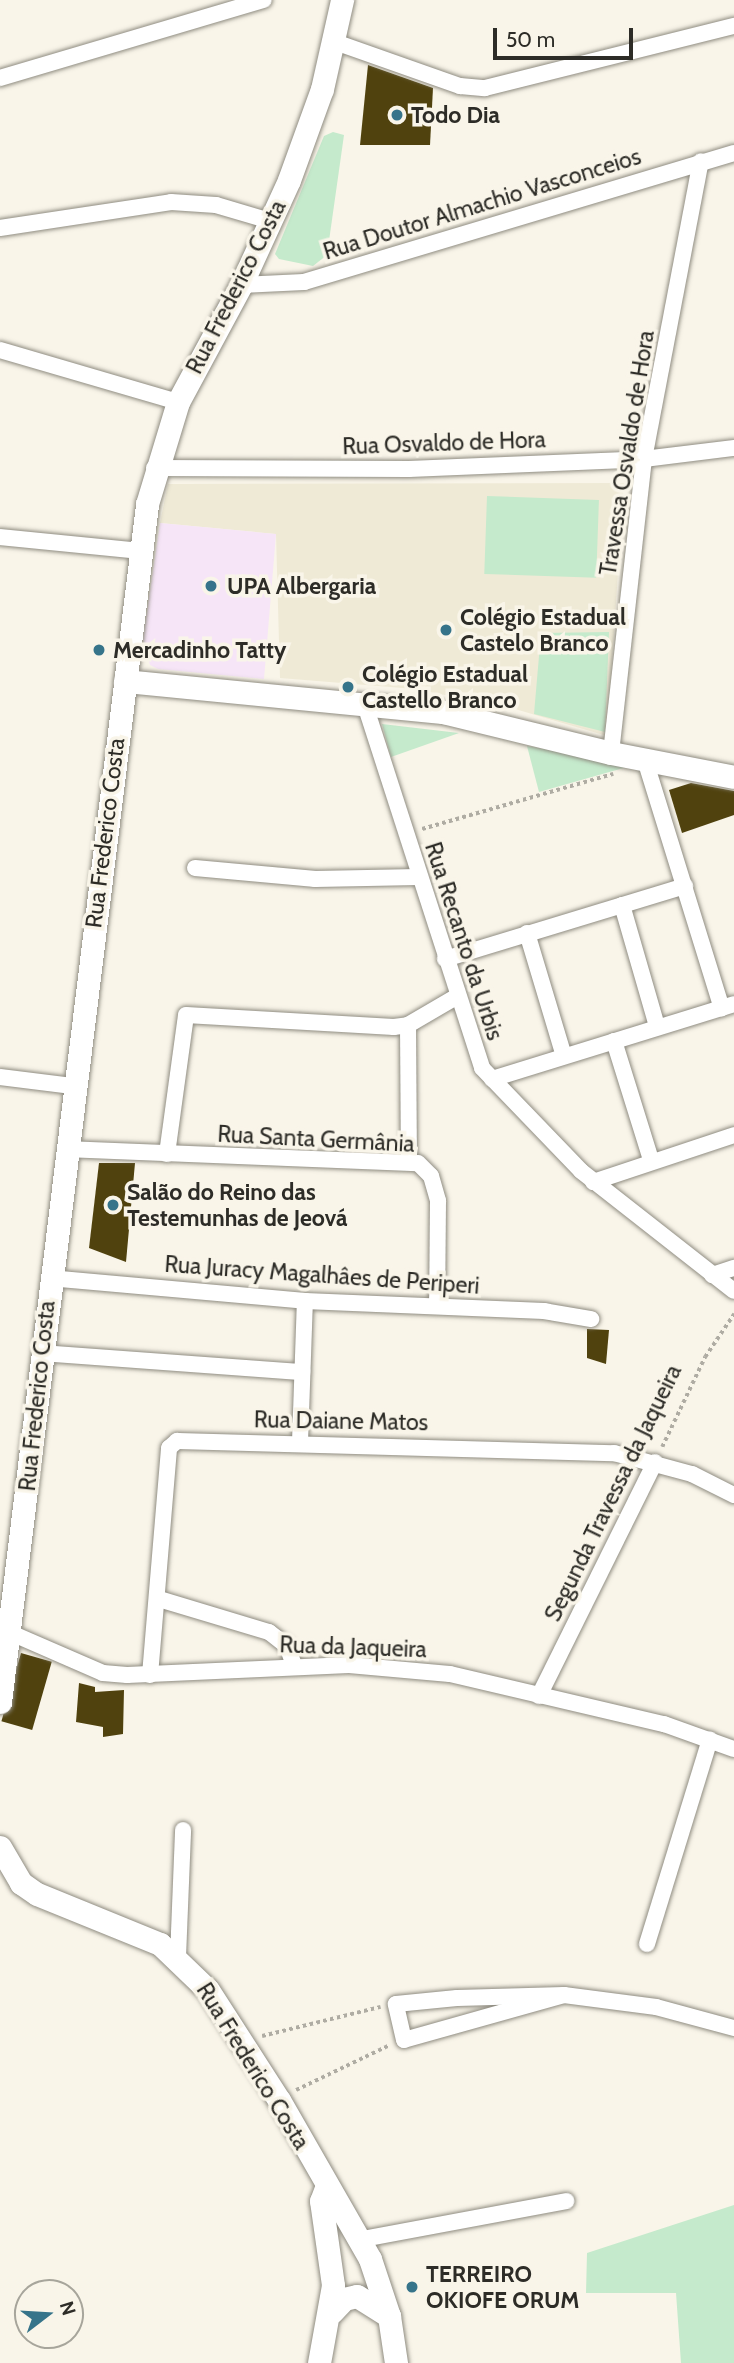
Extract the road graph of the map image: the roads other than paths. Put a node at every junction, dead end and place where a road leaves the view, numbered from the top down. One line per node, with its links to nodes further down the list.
1 (264, 0): 5 (street)
2 (342, 0): 4 (main road, Rua Frederico Costa)
3 (734, 26): 4 (street)
4 (335, 42): 8 (main road, Rua Frederico Costa)
5 (0, 78)
6 (734, 153): 7 (street, Rua Doutor Almachio Vasconceios)
7 (701, 161): 10 (street, Rua Doutor Almachio Vasconceios); 14 (street, Travessa Osvaldo de Hora)
8 (270, 220): 9 (street); 10 (main road, Rua Frederico Costa)
9 (0, 228)
10 (241, 285): 12 (main road, Rua Frederico Costa)
11 (0, 350): 12 (street)
12 (178, 402): 15 (main road, Rua Frederico Costa)
13 (734, 448): 14 (street, Rua Osvaldo de Hora)
14 (644, 459): 15 (street, Rua Osvaldo de Hora); 20 (street, Travessa Osvaldo de Hora)
15 (154, 468): 17 (main road, Rua Frederico Costa)
16 (0, 537): 17 (street)
17 (140, 551): 18 (main road, Rua Frederico Costa)
18 (125, 681): 19 (main road); 37 (main road, Rua Frederico Costa)
19 (365, 705): 20 (main road); 24 (street, Rua Recanto da Urbis)
20 (611, 754): 21 (main road)
21 (645, 762): 22 (main road); 25 (street)
22 (734, 777)
23 (195, 868): 24 (street)
24 (419, 877): 28 (street, Rua Recanto da Urbis)
25 (685, 886): 26 (street); 30 (street)
26 (622, 905): 27 (street); 32 (street)
27 (527, 933): 28 (street); 34 (street)
28 (444, 959): 29 (street, Rua Recanto da Urbis)
29 (456, 997): 31 (street); 36 (street, Rua Recanto da Urbis)
30 (728, 1006): 32 (street)
31 (408, 1025): 40 (street); 42 (street)
32 (657, 1026): 33 (street)
33 (614, 1041): 34 (street); 41 (street)
34 (564, 1056): 36 (street)
35 (0, 1077): 37 (street)
36 (492, 1079): 43 (street, Rua Recanto da Urbis)
37 (72, 1086): 39 (main road, Rua Frederico Costa)
38 (734, 1135): 41 (street)
39 (65, 1149): 40 (street, Rua Santa Germânia); 46 (main road, Rua Frederico Costa)
40 (167, 1154): 42 (street, Rua Santa Germânia)
41 (651, 1160): 43 (street)
42 (409, 1162): 49 (street, Rua Santa Germânia)
43 (593, 1182): 45 (street, Rua Recanto da Urbis)
44 (734, 1268): 45 (street)
45 (712, 1275): 47 (street, Rua Recanto da Urbis)
46 (50, 1278): 48 (street, Rua Juracy Magalhâes de Periperi); 51 (main road, Rua Frederico Costa)
47 (734, 1291)
48 (304, 1301): 49 (street, Rua Juracy Magalhâes de Periperi); 52 (street)
49 (437, 1306): 50 (street, Rua Juracy Magalhâes de Periperi)
50 (591, 1319)
51 (42, 1353): 52 (street); 57 (main road, Rua Frederico Costa)
52 (302, 1372): 53 (street)
53 (300, 1442): 54 (street, Rua Daiane Matos); 56 (street, Rua Daiane Matos)
54 (655, 1462): 55 (street, Rua Daiane Matos); 60 (street, Segunda Travessa da Jaqueira)
55 (734, 1495)
56 (159, 1599): 58 (street); 59 (street, Rua Daiane Matos)
57 (11, 1633): 59 (street, Rua da Jaqueira); 61 (main road, Rua Frederico Costa)
58 (294, 1665): 59 (street, Rua da Jaqueira); 60 (street, Rua da Jaqueira)
59 (150, 1675)
60 (539, 1696): 62 (street, Rua da Jaqueira)
61 (0, 1702)
62 (710, 1739): 63 (street, Rua da Jaqueira); 66 (street)
63 (734, 1748)
64 (183, 1830): 67 (street)
65 (0, 1847): 67 (main road, Rua Frederico Costa)
66 (647, 1944)
67 (178, 1957): 70 (main road, Rua Frederico Costa)
68 (564, 1995): 68 (street); 69 (street)
69 (734, 2028)
70 (327, 2185): 72 (main road, Rua Frederico Costa); 73 (main road)
71 (566, 2201): 72 (street)
72 (358, 2240): 74 (main road, Rua Frederico Costa)
73 (332, 2312): 74 (main road); 75 (main road)
74 (389, 2316): 76 (main road, Rua Frederico Costa)
75 (319, 2363)
76 (396, 2363)

